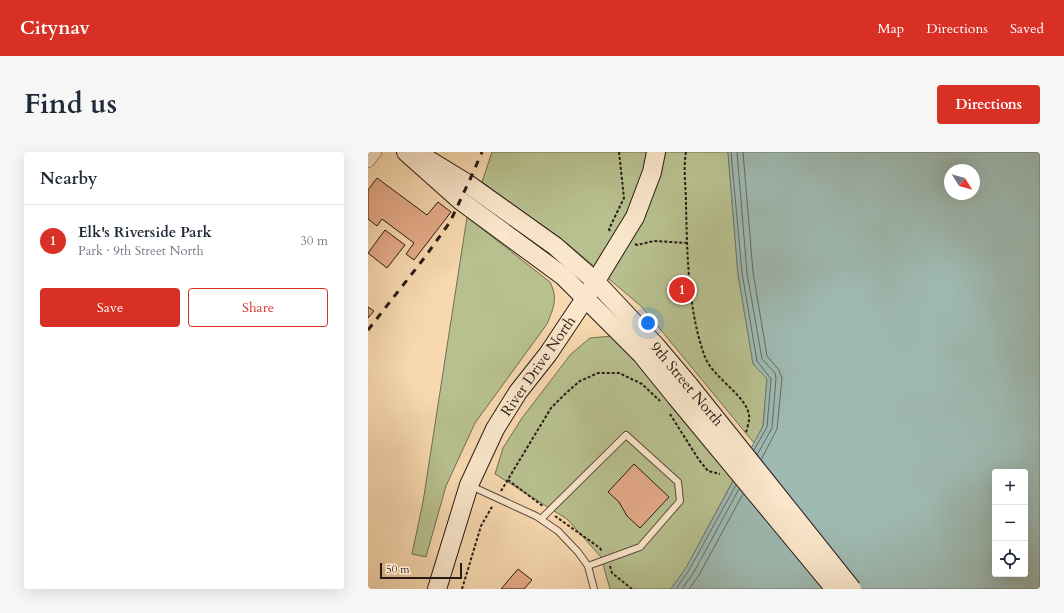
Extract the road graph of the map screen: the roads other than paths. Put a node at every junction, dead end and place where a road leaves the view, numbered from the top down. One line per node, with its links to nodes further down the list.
1 (375, 152): 5 (street)
2 (406, 152): 7 (main road, 9th Street North)
3 (415, 152): 6 (main road, 9th Street North)
4 (656, 152): 6 (main road, River Drive North)
5 (368, 161)
6 (595, 281): 7 (main road, River Drive North); 8 (main road, 9th Street North)
7 (586, 297): 8 (main road, 9th Street North); 9 (main road, River Drive North)
8 (683, 391): 14 (main road, 9th Street North, bridge); 15 (main road, 9th Street North, bridge)
9 (470, 485): 10 (lane); 12 (main road, River Drive North)
10 (541, 519): 11 (lane); 11 (lane)
11 (588, 566): 13 (lane)
12 (437, 589)
13 (594, 589)
14 (834, 589)
15 (852, 589)

